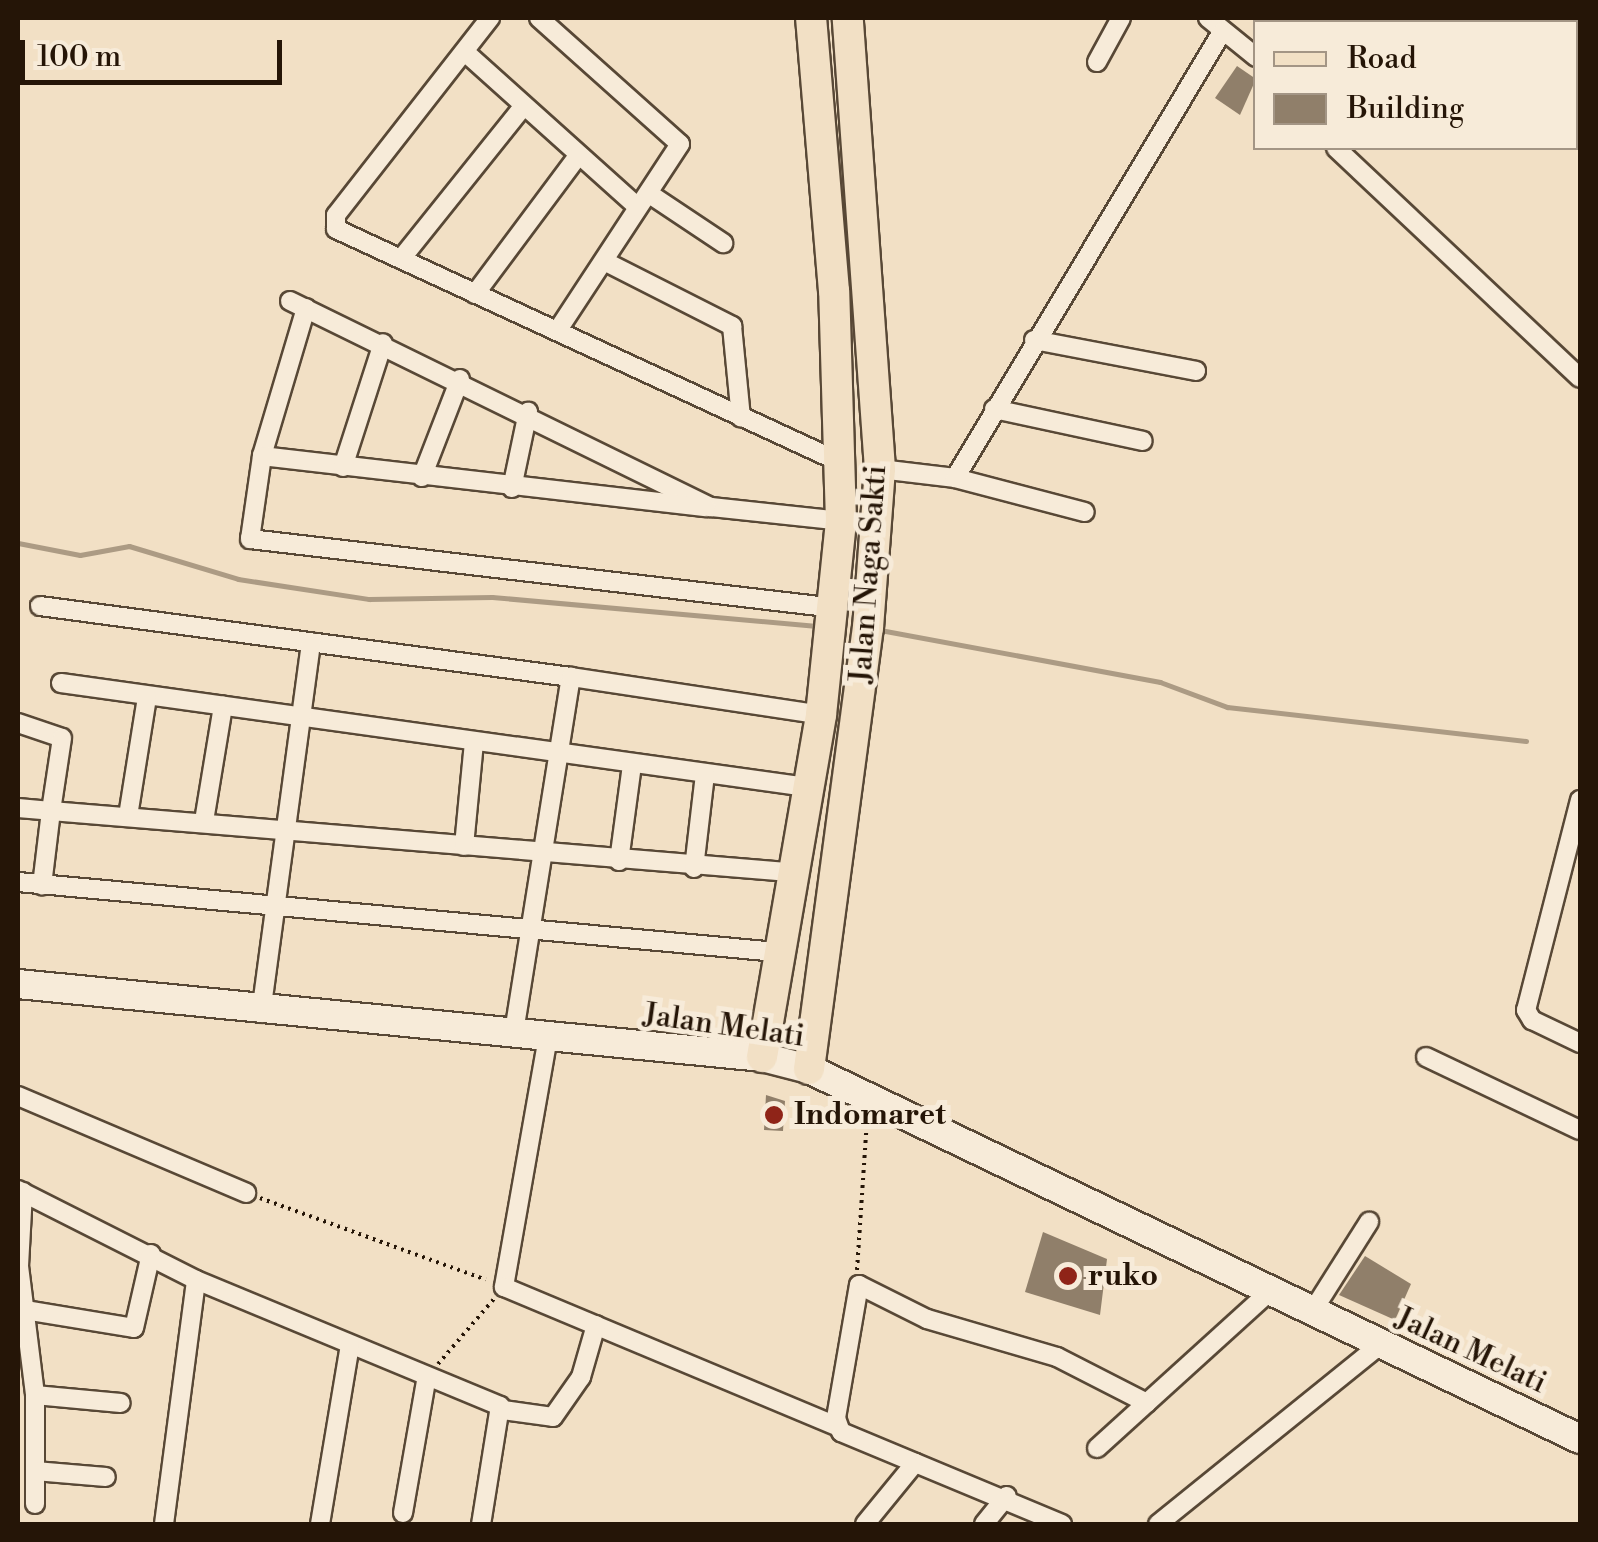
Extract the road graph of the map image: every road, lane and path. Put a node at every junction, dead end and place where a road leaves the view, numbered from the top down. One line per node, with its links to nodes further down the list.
1 (490, 18): 8 (street)
2 (539, 18): 14 (street)
3 (811, 18): 30 (main road, Jalan Naga Sakti)
4 (848, 18): 32 (main road, Jalan Naga Sakti)
5 (1121, 18): 10 (street)
6 (1208, 18): 7 (street)
7 (1222, 32): 9 (street); 20 (street)
8 (465, 52): 11 (street); 16 (street)
9 (1253, 54)
10 (1097, 62)
11 (522, 108): 13 (street); 16 (street)
12 (1338, 150): 23 (street)
13 (578, 156): 14 (street); 18 (street)
14 (645, 201): 15 (street); 17 (street)
15 (724, 244)
16 (401, 259): 18 (street)
17 (604, 261): 19 (street); 27 (street)
18 (475, 294): 19 (street)
19 (557, 331): 27 (street)
20 (1034, 340): 22 (street); 25 (street)
21 (383, 343): 24 (street); 29 (street); 31 (street)
22 (1196, 372)
23 (1580, 378)
24 (460, 380): 26 (street); 33 (street)
25 (994, 408): 28 (street); 34 (street)
26 (528, 412): 35 (street); 36 (street)
27 (741, 418): 30 (street)
28 (1143, 441)
29 (262, 456): 31 (street); 40 (street)
30 (842, 463): 38 (main road, Jalan Naga Sakti)
31 (343, 467): 33 (street)
32 (880, 469): 34 (street); 77 (main road, Jalan Naga Sakti)
33 (422, 477): 35 (street)
34 (955, 478): 37 (street)
35 (512, 488): 36 (street)
36 (712, 508): 38 (street)
37 (1085, 512)
38 (840, 520): 40 (main road, Jalan Naga Sakti)
39 (40, 606): 41 (street)
40 (836, 608): 47 (main road, Jalan Naga Sakti)
41 (312, 642): 42 (street); 46 (street)
42 (571, 677): 47 (street); 50 (street)
43 (60, 683): 44 (street)
44 (147, 697): 45 (street); 57 (street)
45 (223, 706): 46 (street); 58 (street)
46 (302, 715): 49 (street); 59 (street)
47 (821, 716): 53 (main road, Jalan Naga Sakti)
48 (18, 722): 56 (street)
49 (474, 743): 50 (street); 60 (street)
50 (553, 753): 51 (street); 61 (street)
51 (632, 764): 52 (street); 62 (street)
52 (705, 775): 53 (street); 63 (street)
53 (806, 787): 64 (main road, Jalan Naga Sakti)
54 (1580, 800): 74 (street)
55 (18, 808): 56 (street)
56 (50, 811): 57 (street); 66 (street)
57 (128, 816): 58 (street)
58 (204, 822): 59 (street)
59 (286, 832): 60 (street); 67 (street)
60 (464, 846): 61 (street)
61 (538, 853): 62 (street); 68 (street)
62 (619, 861): 63 (street)
63 (694, 868): 64 (street)
64 (789, 872): 69 (main road, Jalan Naga Sakti)
65 (18, 882): 66 (street)
66 (42, 884): 67 (street)
67 (274, 903): 68 (street); 71 (street)
68 (530, 929): 69 (street); 72 (street)
69 (777, 952): 76 (main road, Jalan Naga Sakti)
70 (18, 984): 71 (main road, Jalan Melati)
71 (261, 1013): 72 (main road, Jalan Melati)
72 (514, 1032): 73 (main road, Jalan Melati)
73 (548, 1037): 76 (main road, Jalan Melati); 87 (street)
74 (1580, 1043)
75 (1426, 1057): 80 (street)
76 (762, 1058): 77 (main road, Jalan Melati)
77 (809, 1069): 78 (main road, Jalan Melati)
78 (868, 1095): 86 (path); 88 (main road, Jalan Melati)
79 (18, 1096): 82 (street)
80 (1580, 1130)
81 (20, 1191): 84 (street); 89 (street)
82 (246, 1192): 87 (path)
83 (1369, 1222): 90 (street)
84 (151, 1254): 85 (street); 89 (street)
85 (196, 1280): 93 (street); 108 (street)
86 (859, 1285): 96 (street); 99 (street)
87 (504, 1287): 91 (street); 94 (path)
88 (1269, 1292): 90 (main road, Jalan Melati); 96 (street)
89 (25, 1310): 95 (street)
90 (1312, 1312): 92 (main road, Jalan Melati)
91 (596, 1325): 98 (street); 99 (street)
92 (1381, 1344): 100 (main road, Jalan Melati); 114 (street)
93 (350, 1345): 94 (street); 109 (street)
94 (427, 1376): 98 (street); 107 (street)
95 (35, 1395): 97 (street); 103 (street)
96 (1147, 1403): 101 (street)
97 (122, 1404)
98 (503, 1410): 110 (street)
99 (837, 1426): 102 (street)
100 (1580, 1439)
101 (1097, 1448)
102 (915, 1463): 105 (street); 111 (street)
103 (35, 1471): 104 (street); 106 (street)
104 (106, 1477)
105 (1008, 1496): 112 (street); 113 (street)
106 (35, 1504)
107 (403, 1513)
108 (164, 1524)
109 (320, 1524)
110 (481, 1524)
111 (865, 1524)
112 (984, 1524)
113 (1062, 1524)
114 (1158, 1524)

